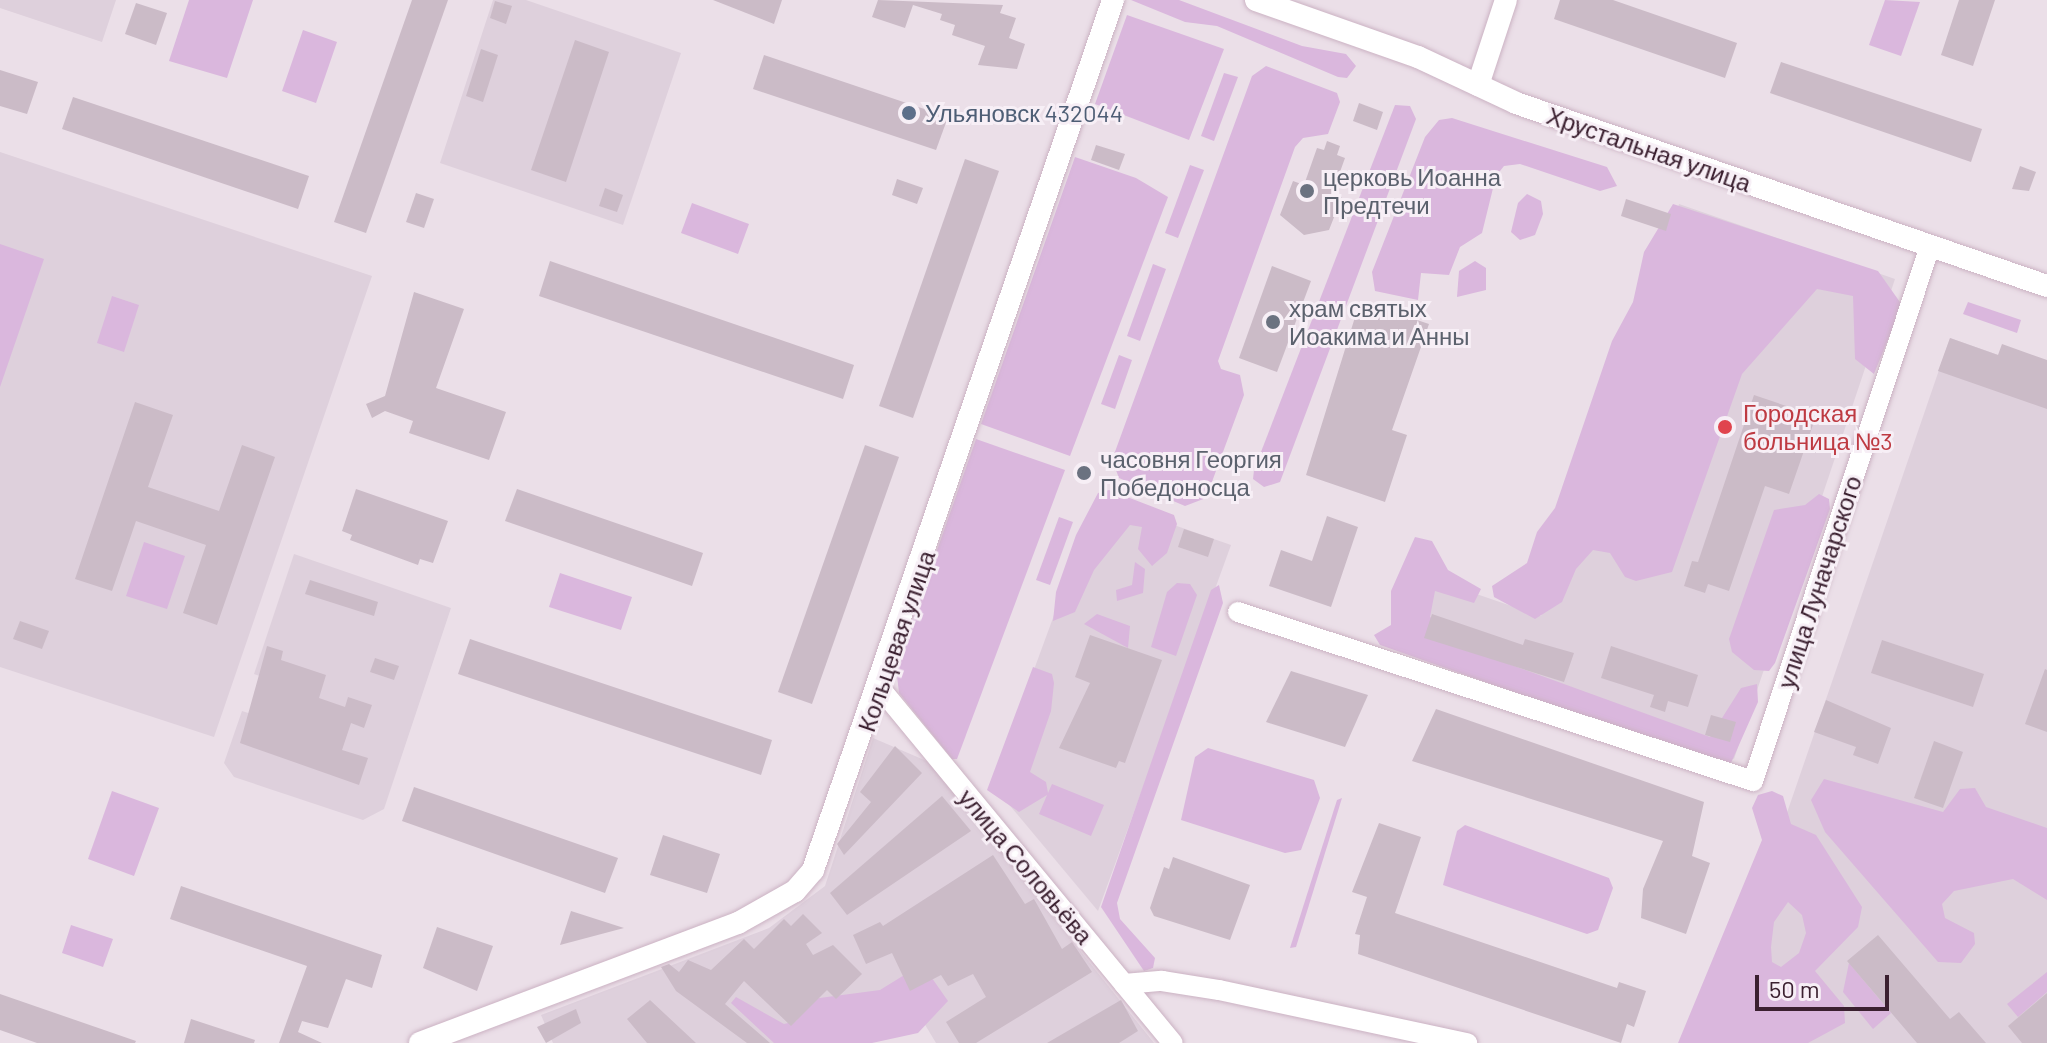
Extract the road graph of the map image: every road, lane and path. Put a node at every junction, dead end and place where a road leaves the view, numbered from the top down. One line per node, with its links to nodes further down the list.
1 (1113, 0): 8 (street, Кольцевая улица)
2 (1256, 0): 4 (street, Хрустальная улица)
3 (1506, 0): 4 (street)
4 (1478, 85): 5 (street, Хрустальная улица)
5 (1930, 246): 6 (street, Хрустальная улица); 7 (street, улица Луначарского)
6 (2047, 286)
7 (1238, 612)
8 (880, 688): 9 (street, улица Соловьёва); 10 (street, Кольцевая улица)
9 (1124, 984): 11 (street, улица Соловьёва); 12 (street)
10 (420, 1043)
11 (1173, 1043)
12 (1467, 1043)

